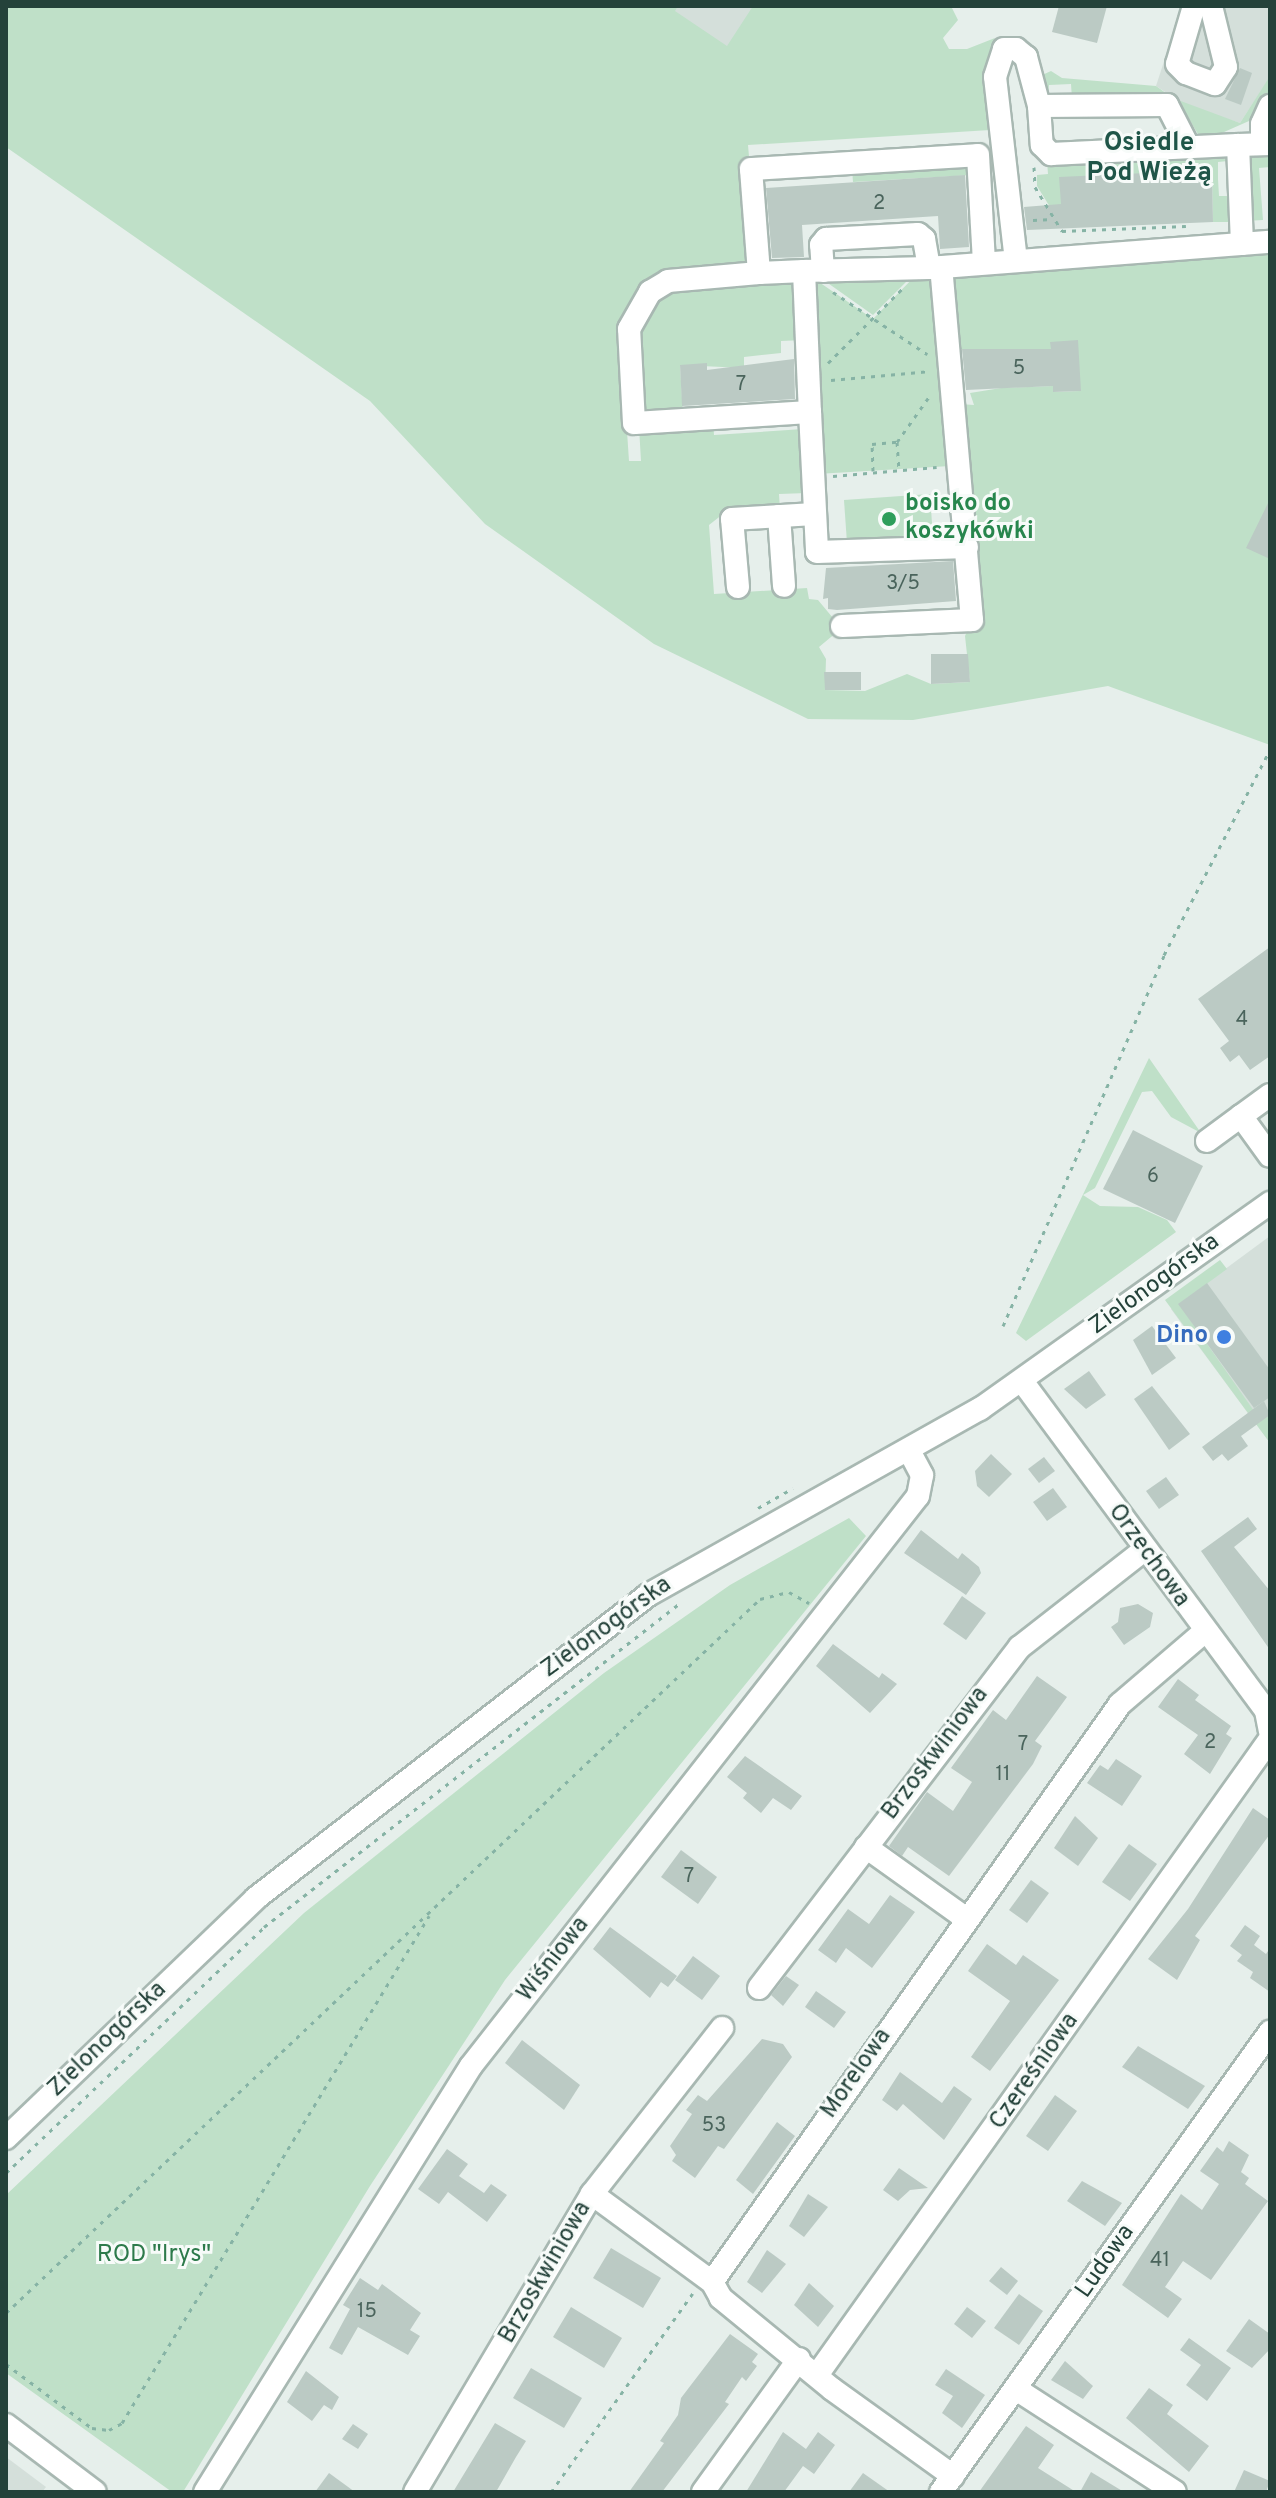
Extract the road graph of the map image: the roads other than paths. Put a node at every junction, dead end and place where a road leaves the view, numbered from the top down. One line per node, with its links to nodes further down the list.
1 (1194, 6): 2 (street)
2 (1211, 6)
3 (1039, 106): 7 (street); 7 (street); 10 (street)
4 (1270, 106): 5 (street)
5 (1266, 144): 6 (street)
6 (1238, 145): 7 (street); 9 (street)
7 (1188, 146)
8 (1270, 242): 9 (street)
9 (1242, 244): 10 (street)
10 (1016, 261): 11 (street)
11 (984, 263): 12 (street); 14 (street)
12 (931, 268): 13 (street); 13 (street); 18 (street)
13 (813, 271): 14 (street); 15 (street)
14 (759, 273): 15 (street)
15 (810, 412): 16 (street)
16 (814, 514): 17 (street); 18 (street)
17 (779, 516): 19 (street); 20 (street)
18 (967, 547): 21 (street)
19 (784, 586)
20 (738, 587)
21 (842, 626)
22 (1270, 1095): 23 (street)
23 (1241, 1116): 24 (street); 25 (street)
24 (1207, 1141)
25 (1270, 1156)
26 (1270, 1203): 27 (street, Zielonogórska)
27 (1022, 1381): 28 (street, Zielonogórska); 29 (street, Orzechowa)
28 (910, 1452): 38 (street, Zielonogórska); 47 (street, Wiśniowa)
29 (1143, 1551): 30 (street, Orzechowa); 33 (street, Brzoskwiniowa)
30 (1204, 1632): 31 (street, Orzechowa); 34 (street, Morelowa)
31 (1270, 1731)
32 (1270, 1739): 42 (street, Czereśniowa)
33 (866, 1847): 34 (street); 35 (street, Brzoskwiniowa)
34 (965, 1918): 40 (street, Morelowa)
35 (759, 1988)
36 (722, 2028): 39 (street, Brzoskwiniowa)
37 (1270, 2032): 43 (street, Ludowa)
38 (6, 2138)
39 (592, 2194): 40 (street); 48 (street, Brzoskwiniowa)
40 (708, 2280): 41 (street)
41 (799, 2359): 42 (street); 49 (street)
42 (817, 2375): 45 (street)
43 (1016, 2389): 45 (street, Ludowa); 50 (street)
44 (6, 2425): 46 (street)
45 (947, 2484)
46 (95, 2492)
47 (205, 2492)
48 (415, 2492)
49 (703, 2492)
50 (1175, 2492)

